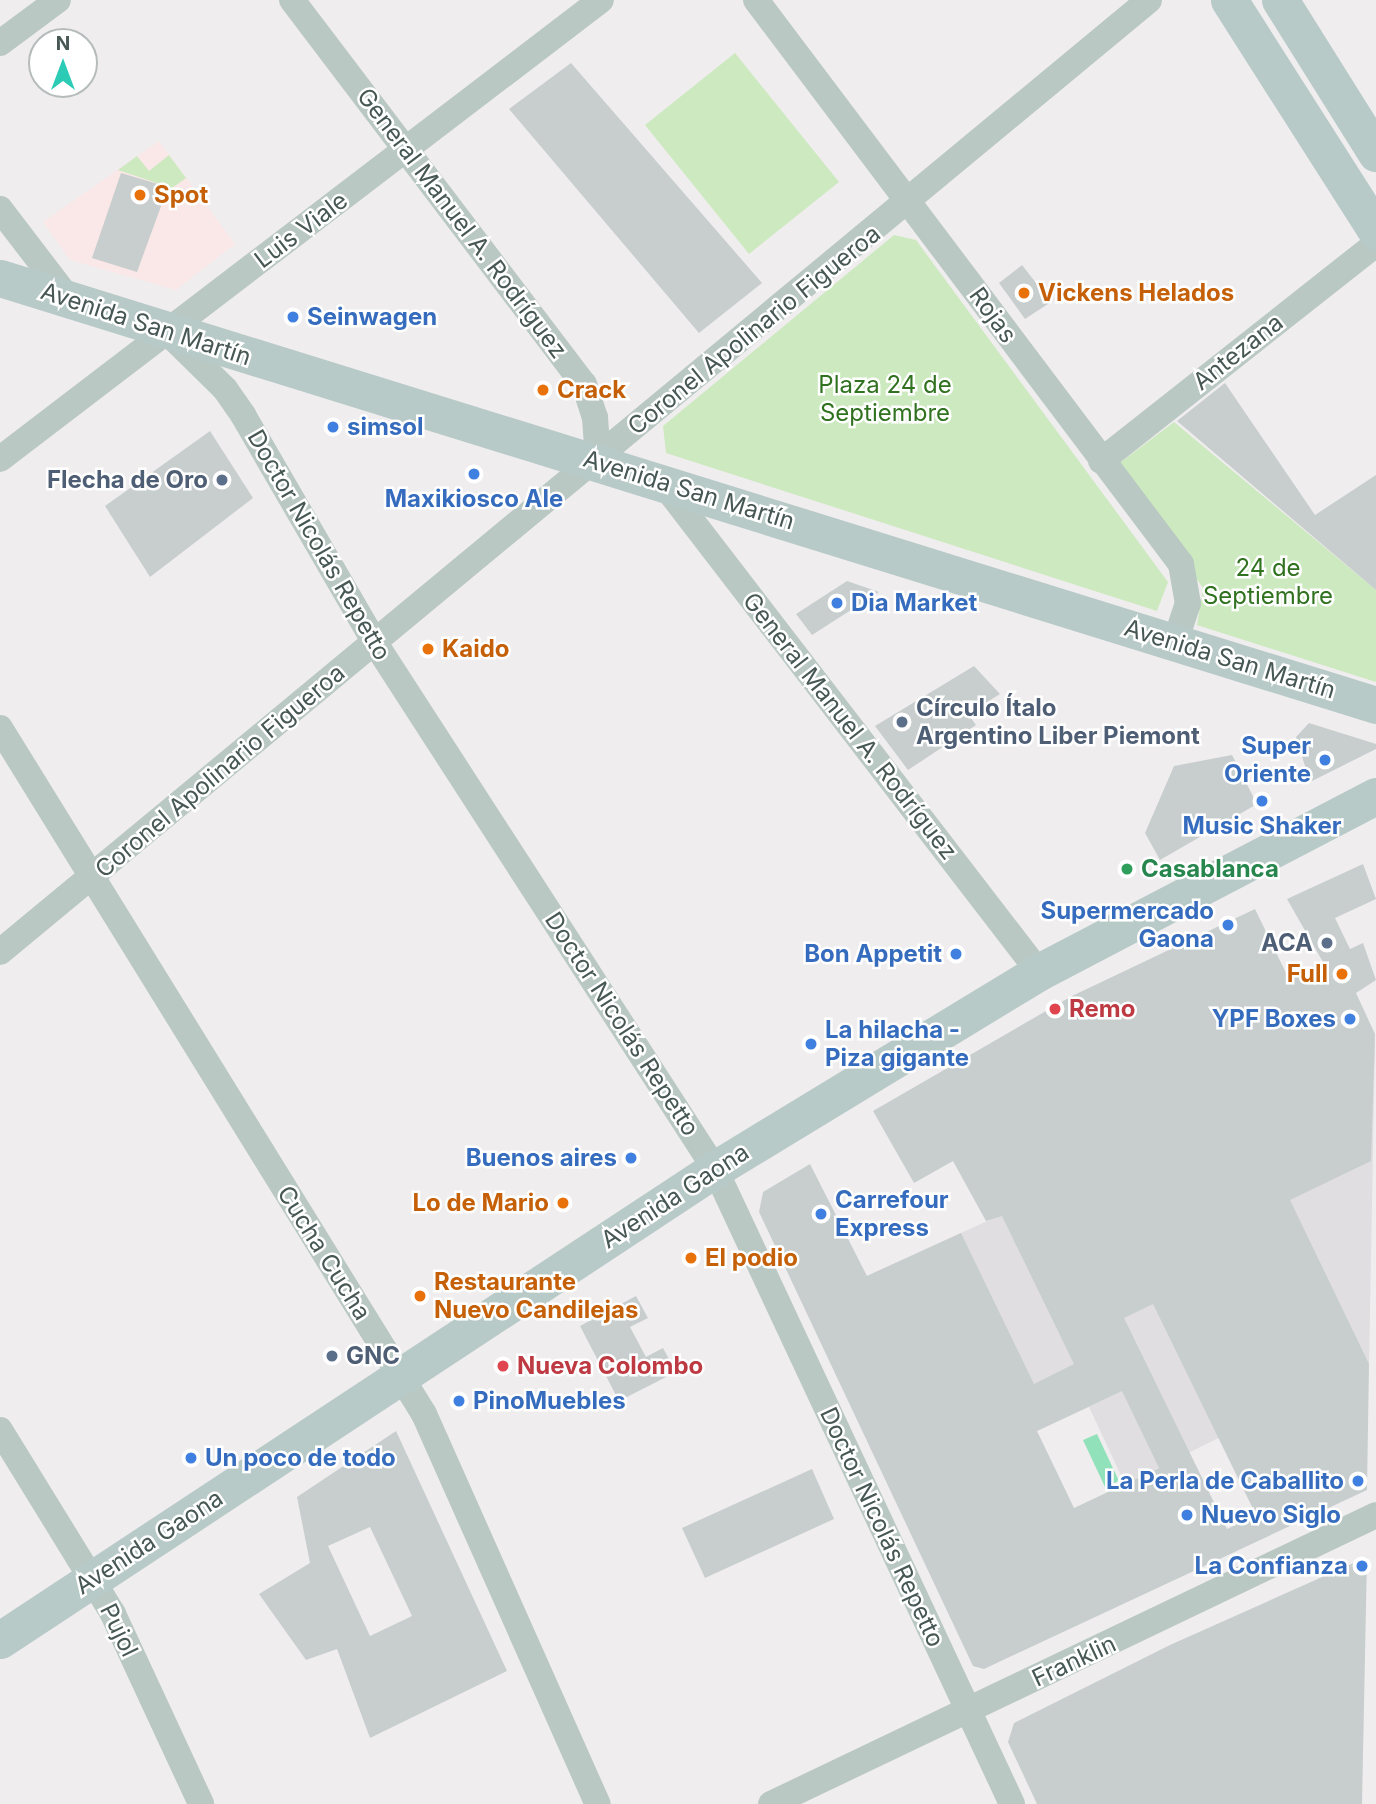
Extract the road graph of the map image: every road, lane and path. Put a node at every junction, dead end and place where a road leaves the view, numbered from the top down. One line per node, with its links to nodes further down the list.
1 (58, 0): 8 (street)
2 (292, 0): 9 (street, General Manuel A. Rodríguez)
3 (601, 0): 9 (street, Luis Viale)
4 (755, 0): 11 (street, Rojas)
5 (1149, 0): 11 (street, Coronel Apolinario Figueroa)
6 (1229, 0): 13 (main road)
7 (1280, 0): 10 (main road)
8 (0, 43)
9 (406, 149): 17 (street, Luis Viale); 19 (street, General Manuel A. Rodríguez)
10 (1376, 152)
11 (911, 203): 19 (street, Coronel Apolinario Figueroa); 20 (street, Rojas)
12 (0, 209): 16 (street)
13 (1376, 231)
14 (1376, 244): 20 (street, Antezana)
15 (0, 278): 16 (main road, Avenida San Martín)
16 (68, 298): 17 (main road, Avenida San Martín)
17 (167, 332): 18 (street, Luis Viale); 19 (main road, Avenida San Martín); 23 (street, Doctor Nicolás Repetto)
18 (0, 459)
19 (598, 461): 21 (main road, Avenida San Martín); 23 (street, Coronel Apolinario Figueroa)
20 (1101, 461): 22 (street, Rojas)
21 (660, 480): 22 (main road, Avenida San Martín); 29 (street, General Manuel A. Rodríguez)
22 (1175, 642): 24 (main road, Avenida San Martín)
23 (375, 643): 27 (street, Coronel Apolinario Figueroa); 30 (street, Doctor Nicolás Repetto)
24 (1376, 705)
25 (0, 728): 27 (street, Cucha Cucha)
26 (1376, 796): 29 (main road, Avenida Gaona)
27 (91, 878): 28 (street, Coronel Apolinario Figueroa); 31 (street, Cucha Cucha)
28 (0, 951)
29 (1040, 972): 30 (main road, Avenida Gaona)
30 (716, 1168): 31 (main road, Avenida Gaona); 36 (street, Doctor Nicolás Repetto)
31 (400, 1376): 34 (main road, Avenida Gaona); 38 (street, Cucha Cucha)
32 (0, 1430): 34 (street, Pujol)
33 (1376, 1515): 36 (street, Franklin)
34 (93, 1579): 35 (main road, Avenida Gaona); 37 (street, Pujol)
35 (0, 1640)
36 (968, 1711): 39 (street, Franklin); 40 (street, Doctor Nicolás Repetto)
37 (201, 1804)
38 (598, 1804)
39 (771, 1804)
40 (1012, 1804)

